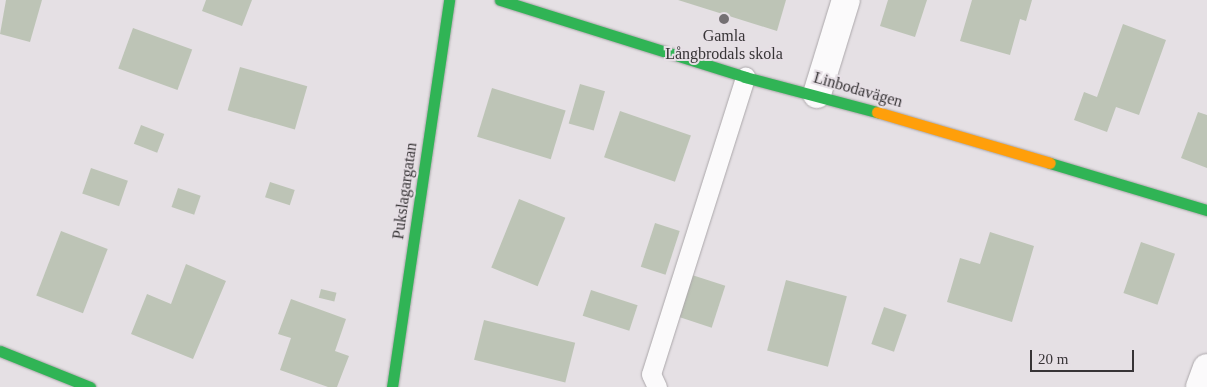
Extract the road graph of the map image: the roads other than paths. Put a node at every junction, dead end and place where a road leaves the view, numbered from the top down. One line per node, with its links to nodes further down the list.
1 (449, 0): 10 (street, Pukslagargatan)
2 (500, 0): 4 (street, Linbodavägen)
3 (846, 0): 5 (street)
4 (745, 77): 5 (street, Linbodavägen); 11 (lane)
5 (818, 94): 6 (street, Linbodavägen)
6 (1207, 210)
7 (0, 351): 9 (street)
8 (1207, 368): 12 (street)
9 (90, 387)
10 (392, 387)
11 (657, 387)
12 (1200, 387)

